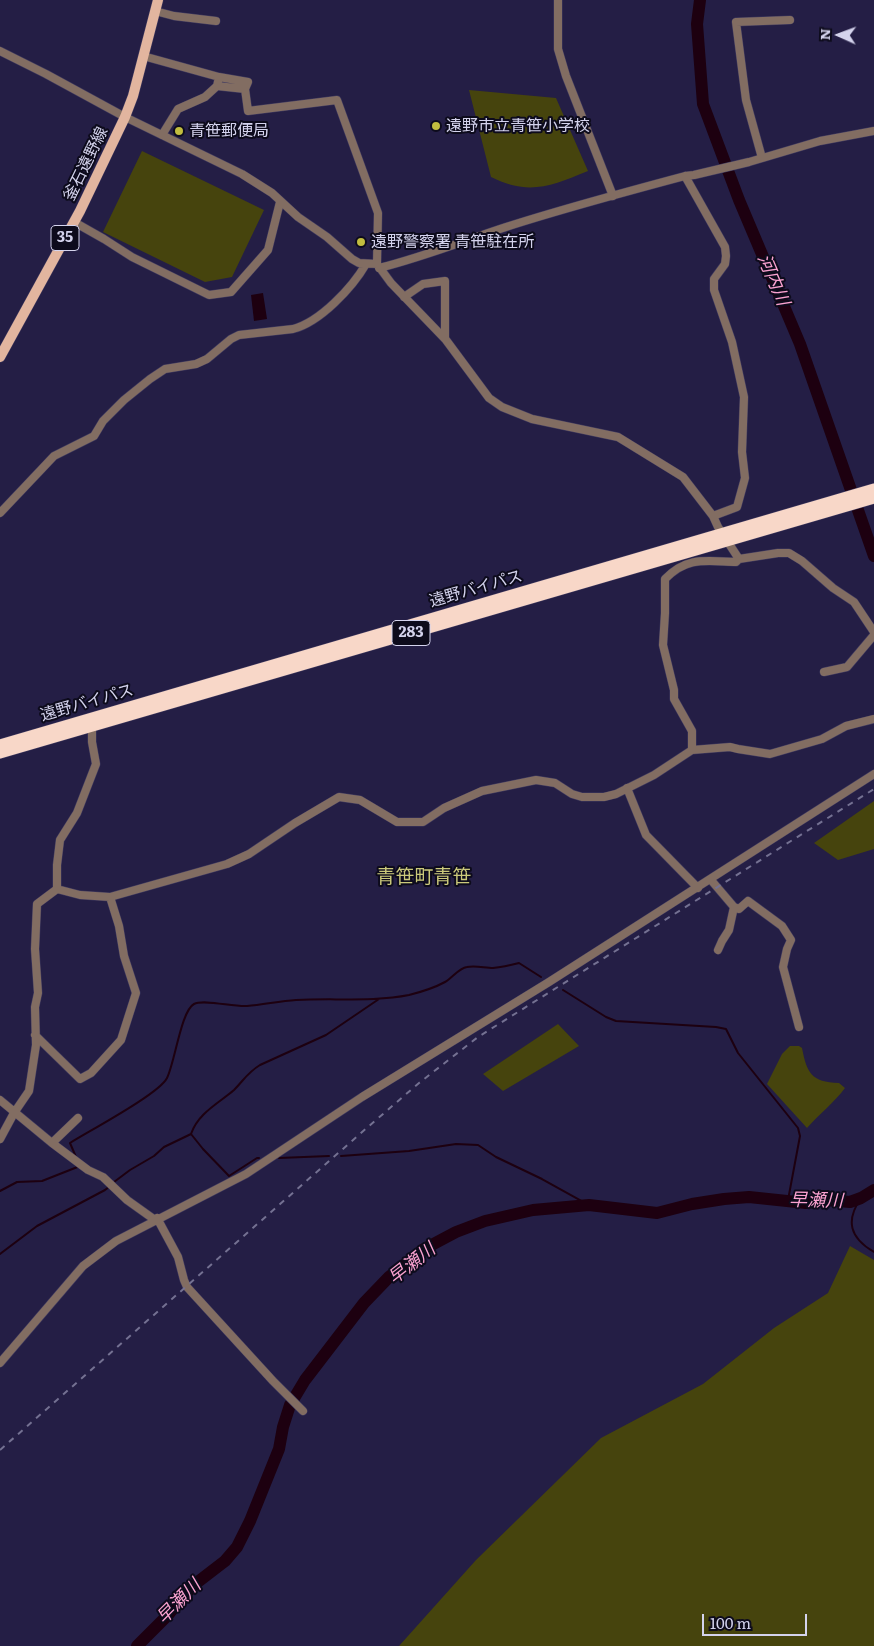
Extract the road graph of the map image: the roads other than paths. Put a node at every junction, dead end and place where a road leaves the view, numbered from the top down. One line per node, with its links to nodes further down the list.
1 (158, 0): 3 (main road, 釜石遠野線 / 35)
2 (558, 0): 16 (street)
3 (155, 11): 5 (street); 7 (main road, 釜石遠野線 / 35)
4 (790, 20): 14 (street)
5 (216, 21)
6 (0, 51): 11 (street)
7 (143, 56): 8 (street); 11 (main road, 釜石遠野線 / 35)
8 (219, 77): 9 (street); 10 (street)
9 (216, 86): 10 (street); 13 (street)
10 (245, 89): 20 (street)
11 (125, 117): 13 (street); 18 (main road, 釜石遠野線 / 35)
12 (874, 131): 14 (street)
13 (162, 135): 17 (street)
14 (762, 158): 15 (street)
15 (690, 176): 16 (street); 27 (street)
16 (613, 196): 20 (street)
17 (280, 202): 18 (street); 19 (street)
18 (74, 222): 23 (main road, 釜石遠野線 / 35)
19 (366, 264): 20 (street); 26 (street)
20 (378, 266): 21 (street)
21 (404, 297): 22 (street); 22 (street)
22 (445, 338): 27 (street)
23 (0, 358)
24 (874, 489): 25 (highway, 遠野バイパス / 283)
25 (866, 497): 28 (highway, 遠野バイパス / 283)
26 (0, 513)
27 (713, 516): 28 (street)
28 (725, 537): 29 (street); 33 (highway, 遠野バイパス / 283)
29 (739, 559): 30 (street); 35 (street)
30 (874, 634): 31 (street)
31 (824, 672)
32 (874, 719): 35 (street)
33 (92, 722): 34 (highway, 遠野バイパス / 283); 36 (highway, 遠野バイパス / 283); 40 (street)
34 (0, 745)
35 (692, 750): 38 (street)
36 (0, 754)
37 (874, 774): 39 (street)
38 (626, 788): 41 (street); 42 (street)
39 (711, 880): 41 (street); 43 (street)
40 (57, 888): 42 (street); 46 (street)
41 (698, 888): 52 (street)
42 (110, 897): 46 (street)
43 (734, 907): 44 (street); 45 (street)
44 (718, 950)
45 (799, 1027)
46 (35, 1035): 48 (street)
47 (0, 1100): 48 (street)
48 (14, 1113): 50 (street); 51 (street)
49 (78, 1118): 51 (street)
50 (0, 1139)
51 (52, 1143): 52 (street)
52 (156, 1219): 53 (street); 54 (street)
53 (0, 1363)
54 (303, 1411)

